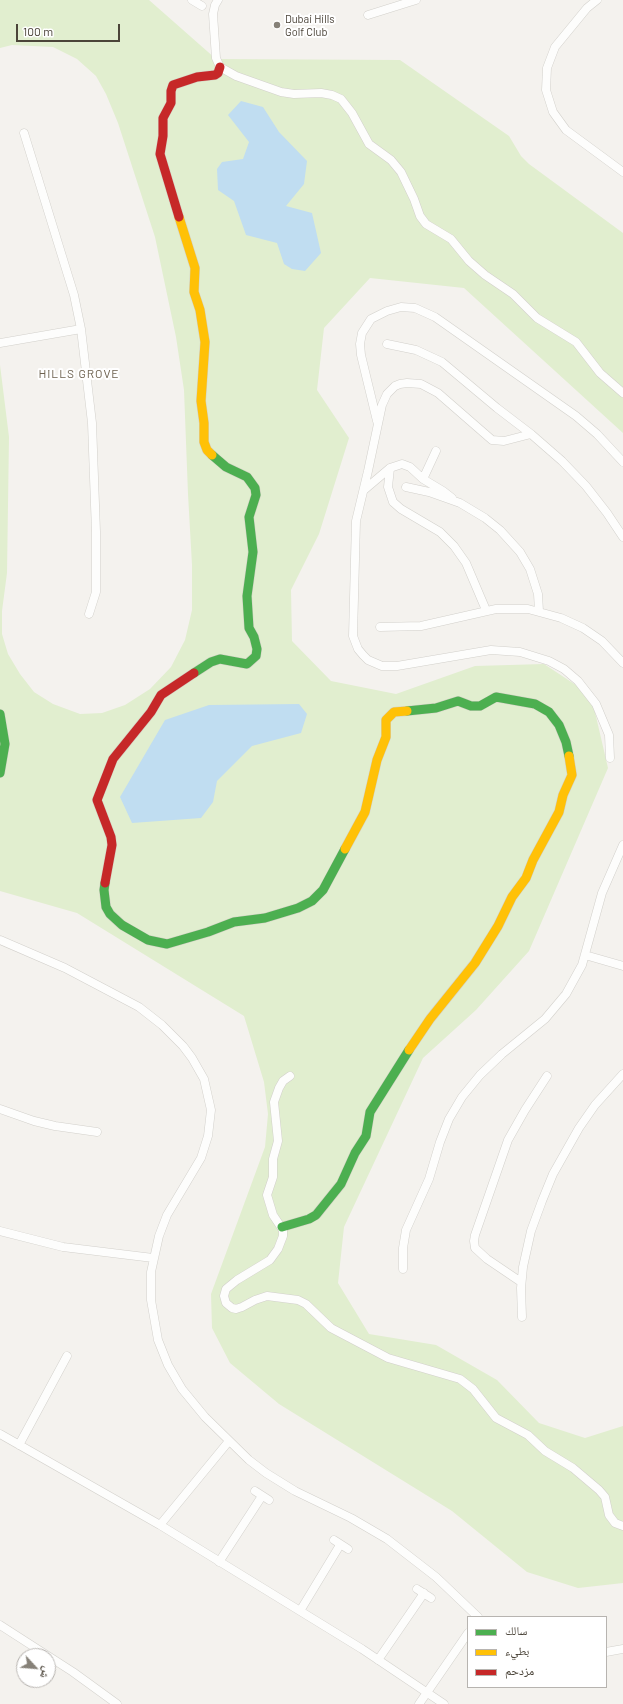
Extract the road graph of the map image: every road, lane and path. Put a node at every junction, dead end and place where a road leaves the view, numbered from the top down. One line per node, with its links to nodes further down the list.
1 (192, 0): 6 (street)
2 (218, 0): 9 (street)
3 (415, 0): 8 (street)
4 (591, 0): 7 (street)
5 (598, 0): 7 (street)
6 (202, 6)
7 (587, 8): 11 (street)
8 (368, 14)
9 (220, 67): 15 (street); 43 (street)
10 (24, 133): 12 (street)
11 (623, 172)
12 (81, 329): 13 (street); 28 (street)
13 (0, 343)
14 (387, 344): 17 (street)
15 (623, 393)
16 (377, 424): 17 (street); 19 (street); 23 (street)
17 (531, 434): 25 (street)
18 (436, 451): 21 (street)
19 (623, 462)
20 (390, 468): 21 (street); 23 (street); 26 (street)
21 (423, 479): 24 (street)
22 (406, 487): 24 (street)
23 (363, 490): 32 (street)
24 (453, 500): 27 (street)
25 (623, 537)
26 (486, 610): 27 (street); 29 (street)
27 (539, 611): 30 (street)
28 (89, 614)
29 (380, 627)
30 (623, 663)
31 (0, 714): 33 (street)
32 (610, 758)
33 (0, 773)
34 (623, 845): 36 (street)
35 (0, 940): 45 (street)
36 (585, 955): 37 (street); 46 (street)
37 (623, 966)
38 (623, 1074): 47 (street)
39 (290, 1076): 43 (street)
40 (547, 1076): 47 (street)
41 (0, 1110): 42 (street)
42 (97, 1132)
43 (282, 1227): 55 (street)
44 (0, 1231): 45 (street)
45 (153, 1258): 51 (street)
46 (403, 1269)
47 (521, 1282): 48 (street)
48 (522, 1317)
49 (67, 1356): 52 (street)
50 (0, 1434): 52 (street)
51 (229, 1441): 54 (street); 60 (street)
52 (19, 1445): 54 (street)
53 (262, 1496): 57 (street)
54 (160, 1525): 57 (street)
55 (623, 1526)
56 (348, 1549): 59 (street)
57 (220, 1562): 59 (street)
58 (424, 1593): 65 (street)
59 (300, 1611): 65 (street)
60 (477, 1616)
61 (0, 1626): 67 (street)
62 (467, 1634): 66 (street)
63 (623, 1648): 64 (street)
64 (607, 1652)
65 (378, 1660): 66 (street)
66 (426, 1692): 68 (street); 69 (street)
67 (117, 1704)
68 (419, 1704)
69 (444, 1704)

